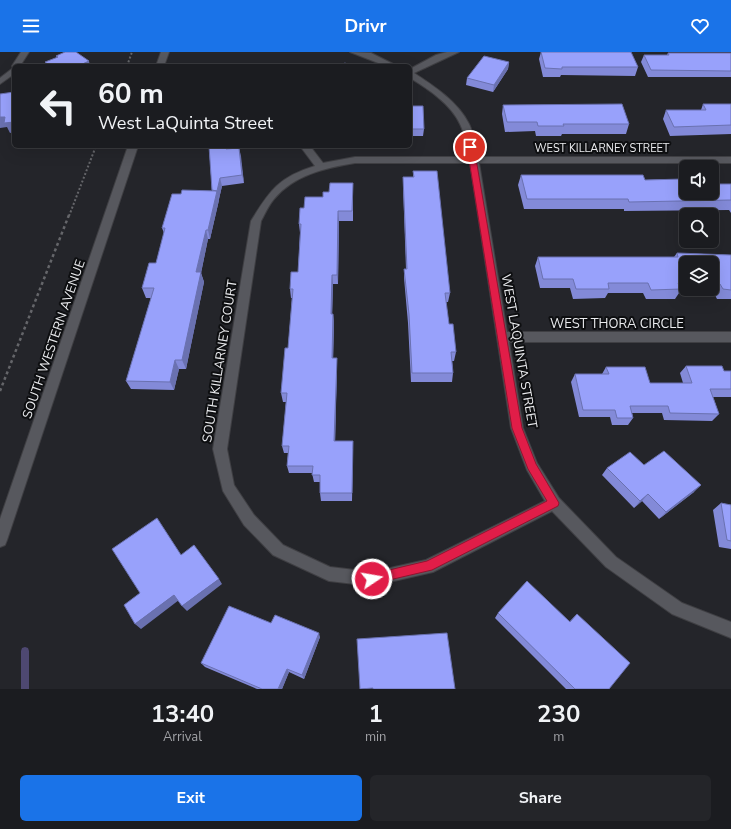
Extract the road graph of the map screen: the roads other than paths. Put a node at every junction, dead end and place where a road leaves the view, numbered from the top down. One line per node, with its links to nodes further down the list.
1 (25, 52): 5 (street)
2 (165, 52): 6 (street)
3 (354, 52): 7 (street)
4 (455, 52): 9 (street)
5 (17, 64)
6 (161, 64)
7 (388, 64)
8 (12, 72): 11 (street)
9 (412, 72)
10 (412, 74): 14 (street, WEST LAQUINTA STREET)
11 (0, 82)
12 (132, 148): 20 (street, SOUTH WESTERN AVENUE)
13 (306, 148): 16 (street)
14 (474, 159): 15 (street, WEST KILLARNEY STREET); 16 (street, SOUTH KILLARNEY COURT); 17 (street, WEST LAQUINTA STREET)
15 (731, 160)
16 (320, 166): 19 (street, SOUTH KILLARNEY COURT)
17 (502, 337): 18 (street, WEST THORA CIRCLE); 19 (street, WEST LAQUINTA STREET)
18 (731, 337)
19 (554, 503): 21 (street, WEST LAQUINTA STREET)
20 (0, 540)
21 (731, 630)

